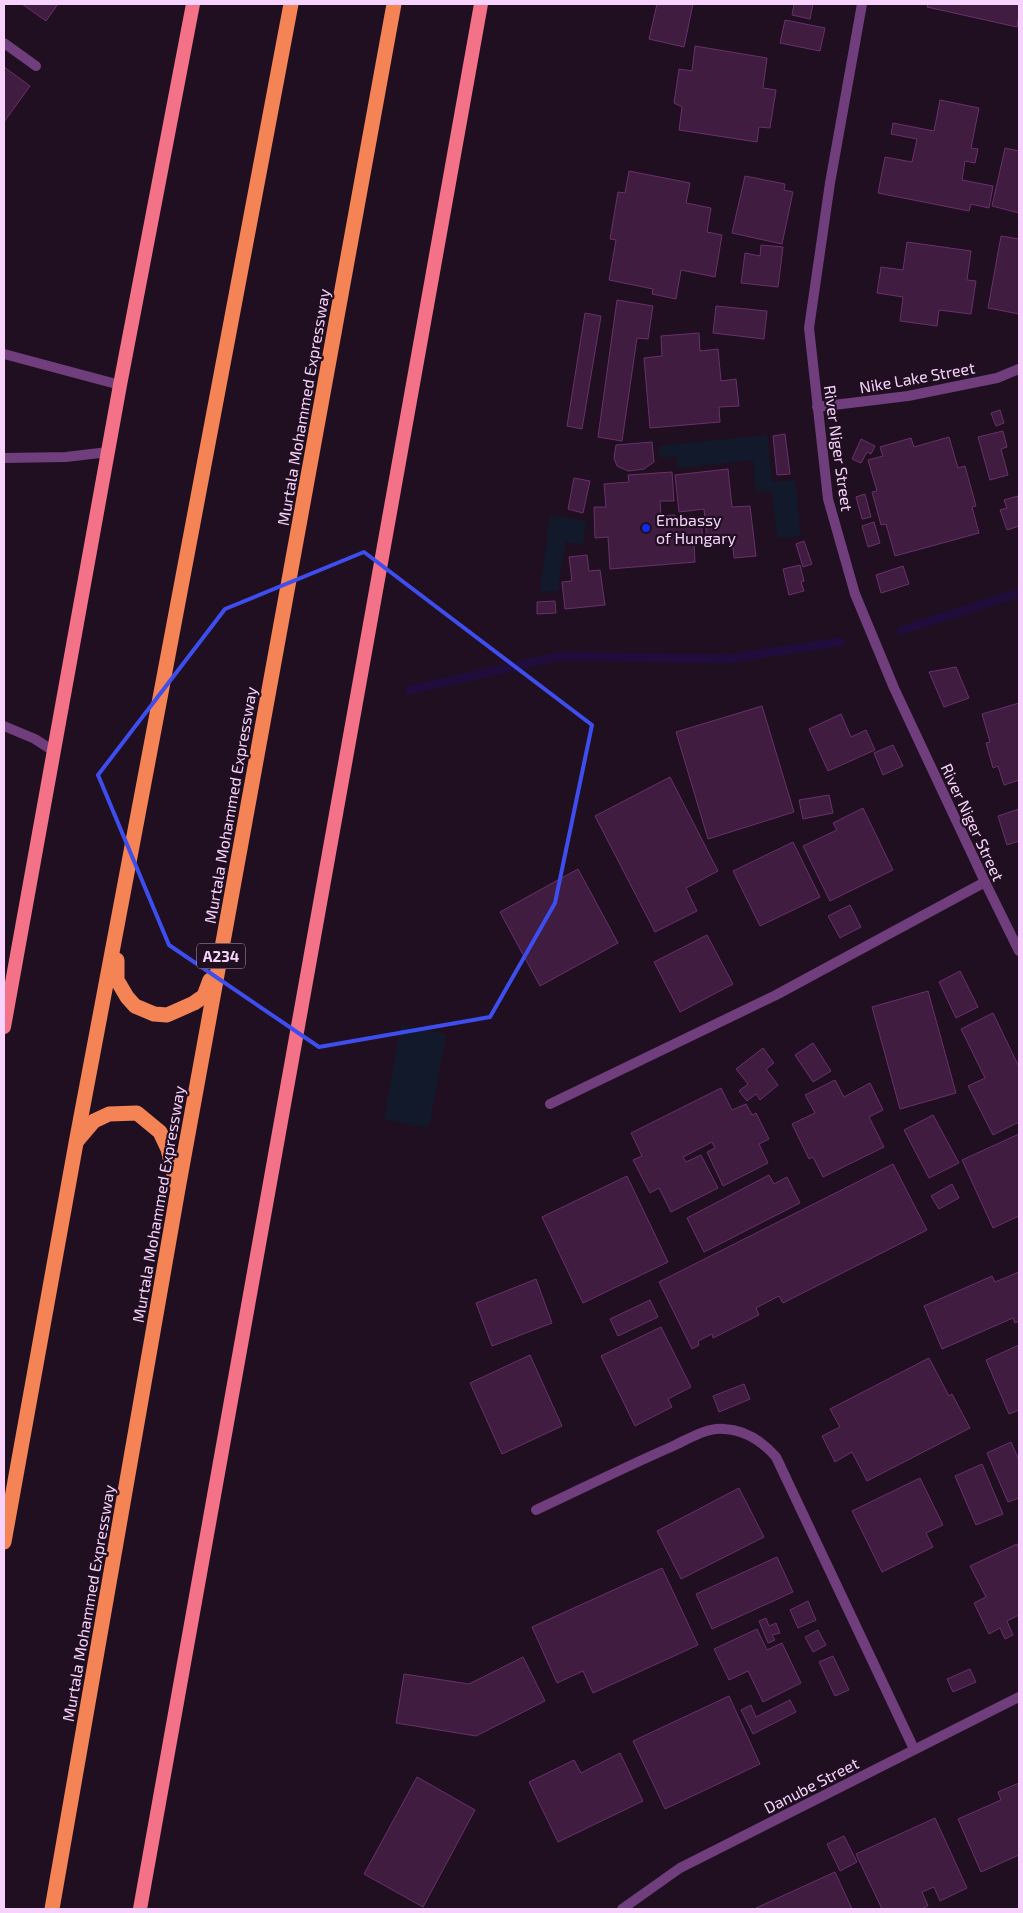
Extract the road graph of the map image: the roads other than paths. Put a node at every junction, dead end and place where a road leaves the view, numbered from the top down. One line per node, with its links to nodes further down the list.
1 (194, 4): 10 (highway)
2 (291, 4): 17 (highway)
3 (394, 4): 18 (highway, Murtala Mohammed Expressway / A234)
4 (481, 4): 29 (highway)
5 (862, 4): 11 (street, River Niger Street)
6 (4, 42): 7 (street)
7 (36, 66)
8 (4, 354): 10 (street)
9 (1019, 369): 11 (street, Nike Lake Street)
10 (120, 385): 12 (highway)
11 (817, 408): 16 (street, River Niger Street)
12 (108, 452): 13 (street); 15 (highway)
13 (4, 458)
14 (4, 726): 15 (street)
15 (55, 752): 20 (highway)
16 (985, 882): 19 (street, River Niger Street); 21 (street)
17 (118, 916): 18 (highway); 22 (highway)
18 (222, 951): 23 (highway, Murtala Mohammed Expressway / A234)
19 (1019, 951)
20 (4, 1027)
21 (550, 1104)
22 (76, 1143): 23 (highway); 25 (highway)
23 (178, 1189): 28 (highway, Murtala Mohammed Expressway / A234)
24 (536, 1510): 27 (street)
25 (4, 1542)
26 (1019, 1696): 27 (street, Danube Street)
27 (914, 1749): 30 (street, Danube Street)
28 (52, 1909)
29 (140, 1909)
30 (622, 1909)

